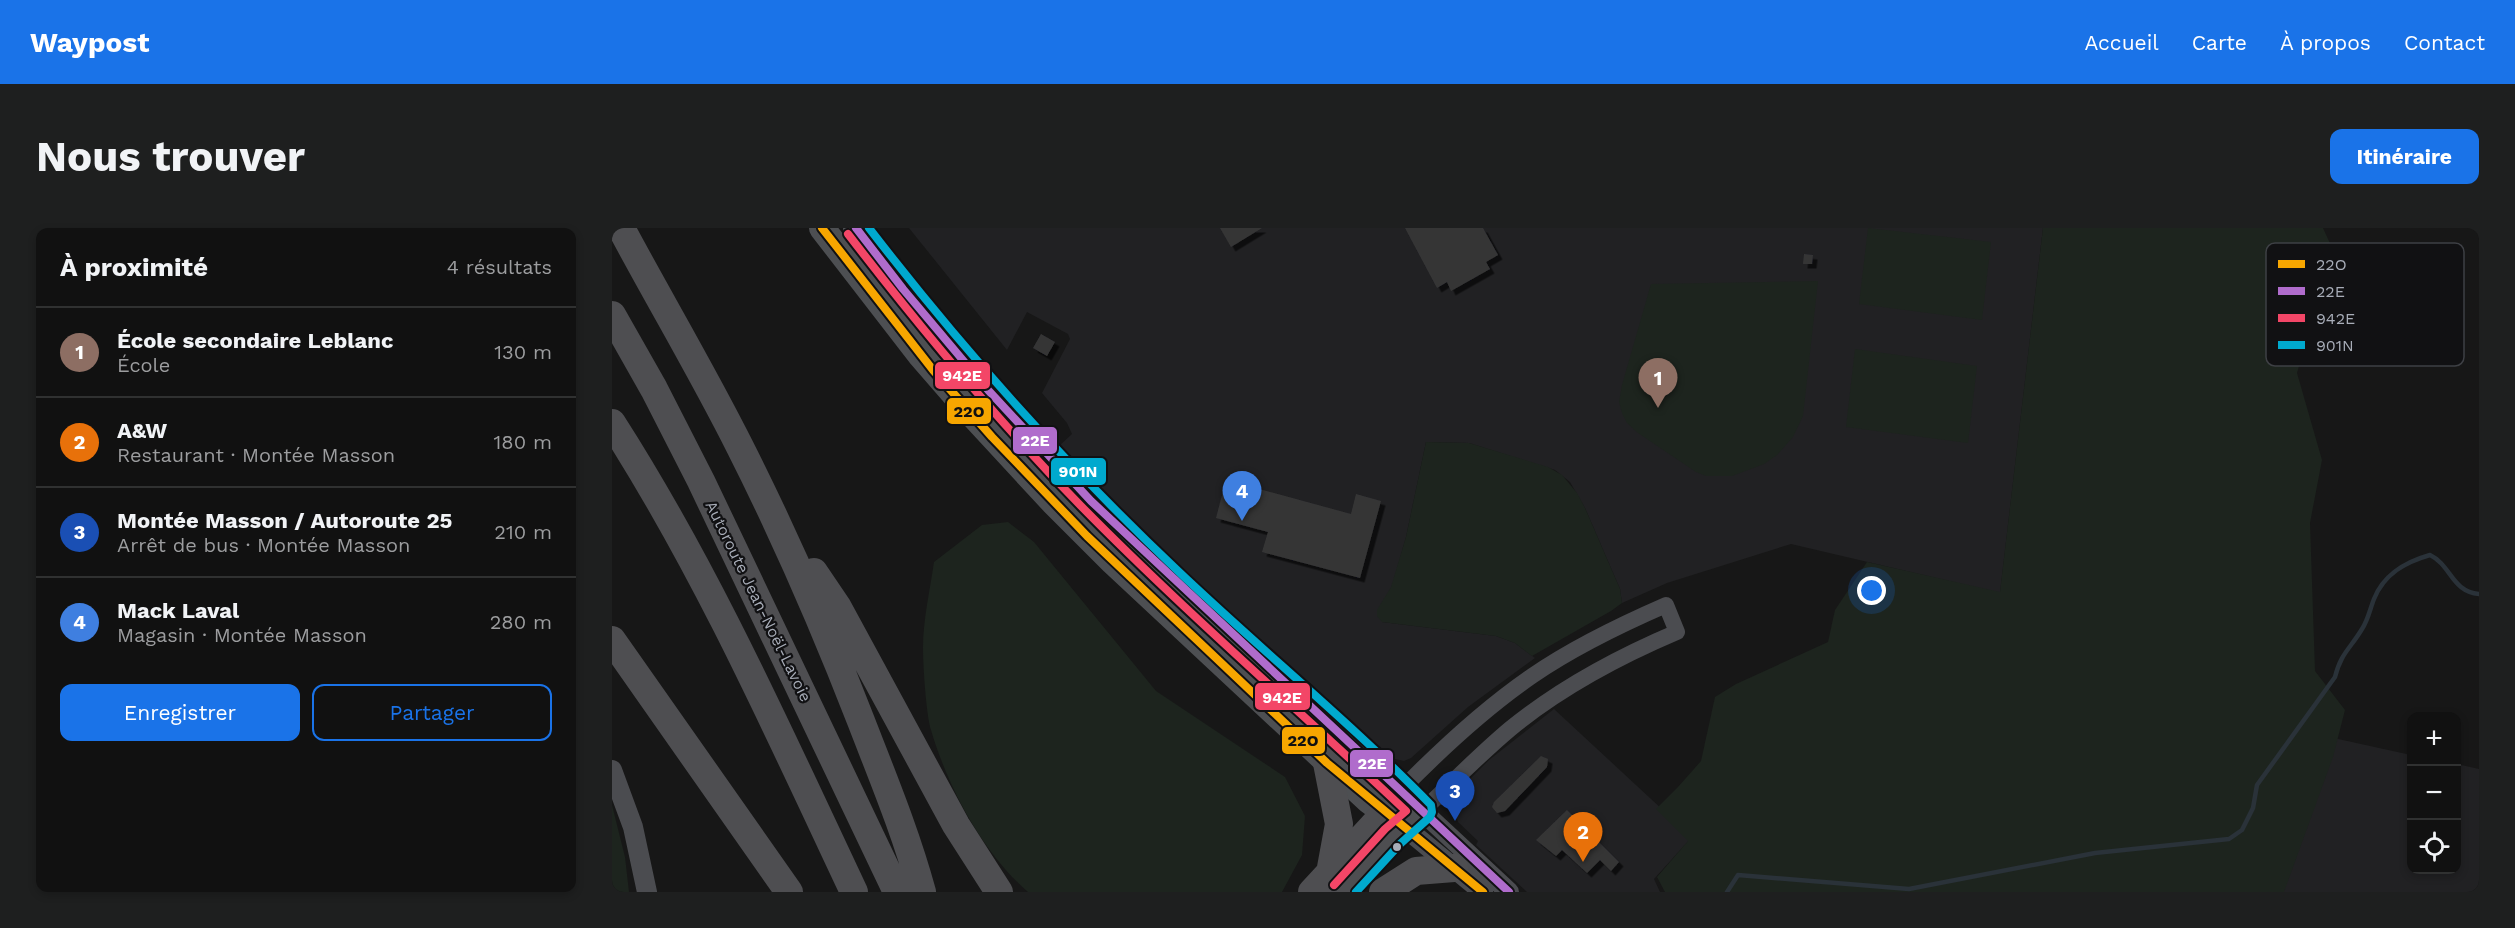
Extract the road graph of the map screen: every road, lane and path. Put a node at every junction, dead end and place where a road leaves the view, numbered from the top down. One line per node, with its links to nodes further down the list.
1 (621, 228): 6 (highway)
2 (822, 228): 8 (main road)
3 (856, 228): 10 (main road)
4 (612, 315): 16 (highway, Autoroute Jean-Noël-Lavoie)
5 (612, 423): 15 (highway)
6 (766, 500): 17 (highway); 18 (highway)
7 (612, 640): 14 (highway)
8 (1327, 763): 10 (main road); 12 (highway)
9 (612, 770): 13 (street)
10 (1402, 810): 10 (street); 11 (street); 12 (highway); 21 (street)
11 (1454, 868): 19 (highway); 20 (street)
12 (1328, 886)
13 (647, 892)
14 (789, 892)
15 (854, 892)
16 (897, 892)
17 (922, 892)
18 (999, 892)
19 (1383, 892)
20 (1483, 892)
21 (1509, 892)

